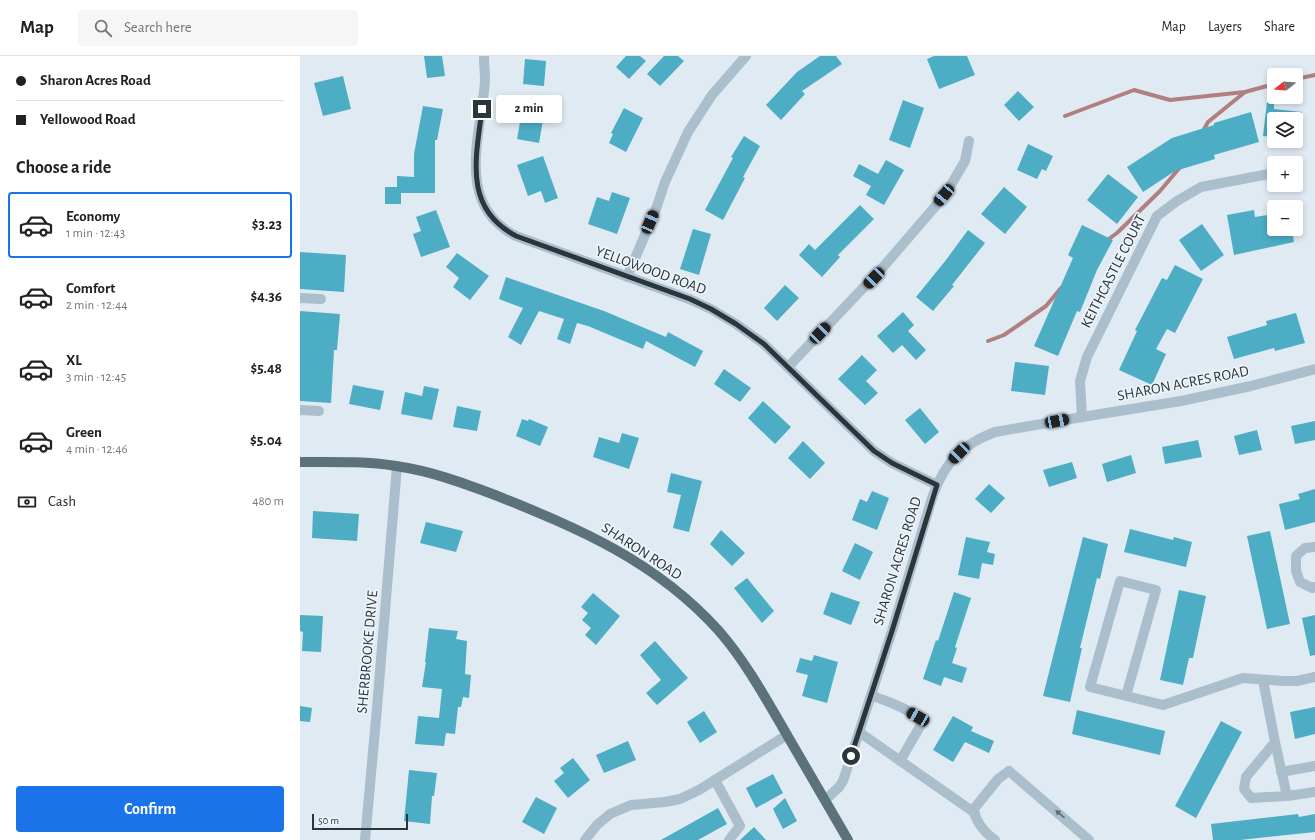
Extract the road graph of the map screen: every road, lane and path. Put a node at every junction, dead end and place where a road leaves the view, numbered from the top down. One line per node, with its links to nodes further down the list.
1 (484, 56): 5 (street, YELLOWOOD ROAD)
2 (746, 56): 5 (street)
3 (969, 141): 8 (street)
4 (1267, 174): 12 (street, KEITHCASTLE COURT)
5 (628, 277): 8 (street, YELLOWOOD ROAD)
6 (300, 298): 7 (street)
7 (321, 298)
8 (788, 367): 15 (street, YELLOWOOD ROAD)
9 (1315, 370): 12 (street, SHARON ACRES ROAD)
10 (300, 410): 11 (street)
11 (319, 411)
12 (1082, 417): 15 (street, SHARON ACRES ROAD)
13 (300, 462): 14 (main road, SHARON ROAD)
14 (397, 466): 23 (main road, SHARON ROAD); 33 (street, SHERBROOKE DRIVE)
15 (937, 485): 20 (street, SHARON ACRES ROAD)
16 (1315, 547): 17 (street)
17 (1315, 587)
18 (1315, 677): 19 (street)
19 (1263, 680): 21 (street); 24 (street)
20 (871, 695): 22 (street, SHARON ACRES ROAD); 25 (street)
21 (1126, 696): 21 (street)
22 (859, 732): 25 (street); 31 (street, SHARON ACRES ROAD)
23 (786, 735): 28 (street); 31 (main road, SHARON ROAD)
24 (1275, 742): 27 (street); 30 (street)
25 (900, 761): 32 (street)
26 (1315, 766): 27 (street)
27 (1281, 772): 30 (street)
28 (715, 780): 34 (street); 35 (street)
29 (1315, 792): 30 (street)
30 (1287, 796)
31 (825, 800): 36 (main road, SHARON ROAD)
32 (974, 813): 37 (street); 38 (street, one-way to 32)
33 (365, 840)
34 (585, 840)
35 (729, 840)
36 (848, 840)
37 (995, 840)
38 (1089, 840)

